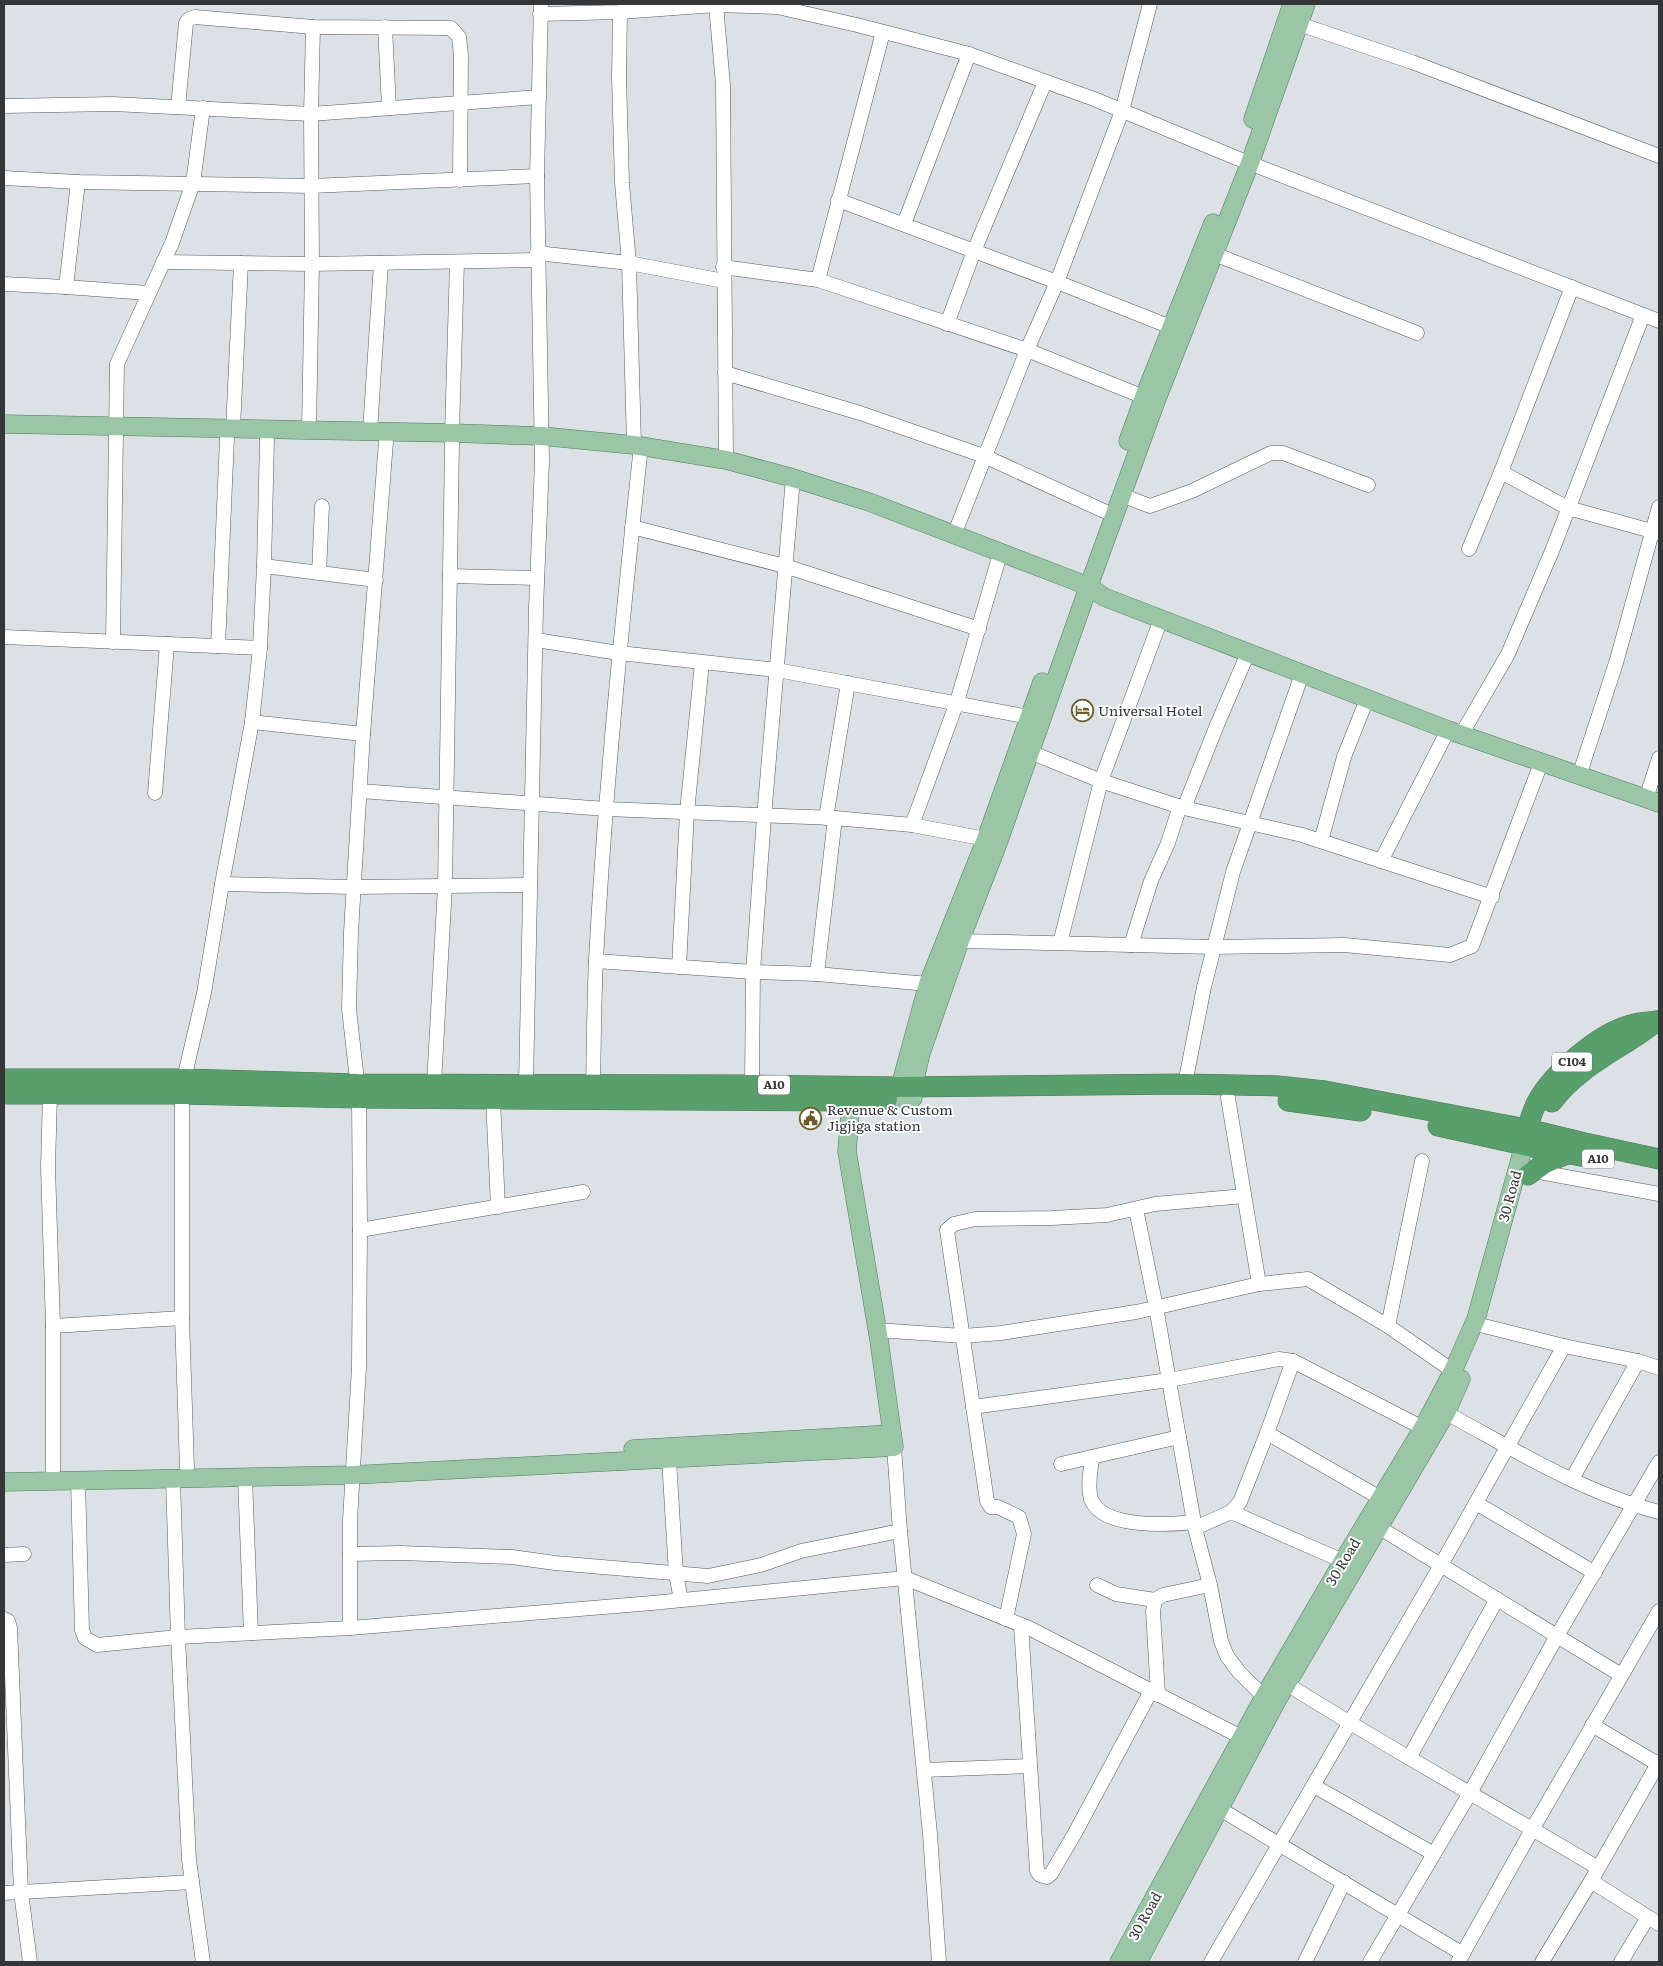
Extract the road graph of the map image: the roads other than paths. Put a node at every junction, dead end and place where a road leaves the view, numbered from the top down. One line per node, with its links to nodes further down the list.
1 (1150, 4): 19 (street)
2 (1292, 4): 22 (main road)
3 (1306, 4): 7 (main road)
4 (716, 5): 6 (street); 10 (street); 40 (street)
5 (540, 9): 6 (street); 13 (street)
6 (620, 12): 38 (street)
7 (1299, 24): 21 (street); 22 (main road)
8 (314, 27): 9 (street); 16 (street); 20 (street)
9 (385, 27): 14 (street); 18 (street)
10 (883, 32): 11 (street); 29 (street)
11 (969, 54): 12 (street); 30 (street)
12 (1045, 82): 19 (street); 31 (street)
13 (539, 97): 14 (street); 23 (street)
14 (460, 104): 18 (street); 25 (street)
15 (4, 106): 16 (street)
16 (178, 107): 17 (street)
17 (203, 108): 20 (street); 27 (street)
18 (389, 108): 20 (street)
19 (1122, 110): 22 (street); 42 (street)
20 (311, 114): 28 (street)
21 (1659, 156)
22 (1244, 161): 32 (main road); 45 (street); 50 (main road)
23 (537, 176): 25 (street); 33 (street)
24 (4, 178): 26 (street)
25 (460, 180): 28 (street)
26 (78, 182): 27 (street); 44 (street)
27 (193, 183): 28 (street); 34 (street)
28 (312, 186): 39 (street)
29 (838, 200): 30 (street); 41 (street)
30 (904, 224): 31 (street)
31 (974, 251): 42 (street); 49 (street)
32 (1214, 254): 50 (main road); 51 (street)
33 (537, 257): 35 (street); 38 (street); 63 (street)
34 (163, 262): 36 (street); 46 (street)
35 (457, 262): 37 (street); 61 (street)
36 (241, 263): 39 (street); 60 (street)
37 (381, 263): 39 (street); 57 (street)
38 (629, 263): 40 (street); 65 (street)
39 (312, 264): 56 (street)
40 (724, 274): 41 (street); 53 (street)
41 (818, 280): 49 (street)
42 (1057, 282): 50 (street); 52 (street)
43 (4, 284): 44 (street)
44 (66, 287): 46 (street)
45 (1572, 287): 47 (street); 68 (street)
46 (148, 294): 58 (street)
47 (1643, 315): 48 (street); 74 (street)
48 (1659, 321)
49 (947, 324): 52 (street)
50 (1178, 330): 54 (main road); 71 (main road)
51 (1418, 333)
52 (1027, 350): 54 (street); 66 (street)
53 (725, 372): 66 (street); 67 (street)
54 (1144, 397): 75 (main road)
55 (4, 424): 58 (main road)
56 (308, 430): 57 (main road); 60 (main road)
57 (370, 431): 61 (main road)
58 (115, 432): 59 (main road); 60 (main road); 92 (street)
59 (4, 433)
60 (230, 433): 62 (main road); 94 (street)
61 (452, 438): 63 (main road); 64 (main road); 84 (street)
62 (267, 439): 64 (main road); 81 (street)
63 (541, 441): 65 (main road); 85 (street)
64 (386, 442): 86 (street)
65 (638, 450): 67 (main road); 69 (main road); 76 (street)
66 (984, 456): 75 (street); 78 (street)
67 (726, 460): 69 (main road)
68 (1501, 472): 74 (street); 79 (street)
69 (792, 482): 78 (main road); 80 (main road); 82 (street)
70 (1368, 485): 71 (street)
71 (1121, 495): 87 (main road)
72 (322, 506): 83 (street)
73 (1659, 507): 77 (street)
74 (1568, 508): 77 (street); 106 (street)
75 (1104, 511): 87 (main road)
76 (632, 527): 82 (street); 96 (street)
77 (1655, 532): 111 (street)
78 (954, 535): 87 (main road)
79 (1469, 549)
80 (998, 561): 87 (main road); 89 (street)
81 (264, 566): 83 (street); 95 (street)
82 (785, 566): 89 (street); 99 (street)
83 (319, 573): 86 (street)
84 (450, 576): 85 (street); 115 (street)
85 (538, 578): 91 (street)
86 (376, 580): 107 (street)
87 (1081, 588): 88 (main road); 104 (main road); 108 (main road)
88 (1161, 619): 97 (main road); 112 (street)
89 (979, 629): 103 (street)
90 (4, 637): 92 (street)
91 (536, 640): 96 (street); 117 (street)
92 (113, 642): 93 (street)
93 (167, 644): 94 (street); 114 (street)
94 (218, 646): 95 (street)
95 (260, 648): 105 (street)
96 (618, 653): 98 (street); 119 (street)
97 (1248, 653): 100 (main road); 118 (street)
98 (702, 663): 99 (street); 120 (street)
99 (777, 670): 101 (street); 121 (street)
100 (1302, 674): 102 (main road); 123 (street)
101 (848, 683): 103 (street); 122 (street)
102 (1367, 699): 106 (main road); 126 (street)
103 (957, 702): 104 (street); 124 (street)
104 (1029, 717): 125 (main road)
105 (252, 722): 107 (street); 128 (street)
106 (1454, 732): 110 (main road); 127 (street)
107 (363, 734): 113 (street)
108 (1030, 752): 112 (street); 133 (main road)
109 (1659, 758): 116 (street)
110 (1541, 763): 111 (main road); 132 (street)
111 (1579, 776): 116 (main road)
112 (1101, 780): 118 (street); 134 (street)
113 (360, 791): 115 (street); 131 (street)
114 (155, 793)
115 (447, 797): 117 (street); 130 (street)
116 (1653, 801)
117 (532, 803): 119 (street); 129 (street)
118 (1182, 807): 123 (street); 135 (street)
119 (606, 809): 120 (street); 137 (street)
120 (687, 812): 121 (street); 138 (street)
121 (764, 817): 122 (street); 139 (street)
122 (831, 818): 124 (street); 140 (street)
123 (1250, 822): 126 (street); 136 (street)
124 (912, 825): 125 (street)
125 (986, 839): 141 (main road)
126 (1321, 841): 127 (street)
127 (1381, 861): 132 (street)
128 (222, 884): 131 (street); 149 (street)
129 (530, 885): 130 (street); 145 (street)
130 (445, 886): 131 (street); 144 (street)
131 (354, 887): 150 (street)
132 (1492, 897): 136 (street)
133 (960, 941): 134 (street); 151 (main road)
134 (1060, 943): 135 (street)
135 (1131, 945): 136 (street)
136 (1214, 946): 146 (street)
137 (596, 962): 138 (street); 147 (street)
138 (679, 967): 139 (street)
139 (753, 972): 140 (street); 148 (street)
140 (817, 974): 141 (street)
141 (928, 984): 151 (main road)
142 (1658, 1021): 157 (highway, C104)
143 (4, 1079): 149 (highway, A10)
144 (434, 1084): 145 (highway, A10); 150 (highway, A10)
145 (526, 1084): 147 (highway, A10)
146 (1185, 1084): 151 (highway, A10); 157 (highway, A10)
147 (593, 1085): 148 (highway, A10)
148 (752, 1085): 154 (highway, A10)
149 (183, 1087): 150 (highway, A10); 153 (highway, A10); 171 (street)
150 (359, 1091): 156 (highway, A10); 168 (street)
151 (906, 1093): 154 (highway, A10); 155 (highway, A10)
152 (4, 1094): 153 (highway, A10)
153 (50, 1094): 172 (street)
154 (851, 1094): 156 (highway, A10); 175 (main road)
155 (1228, 1098): 157 (highway, A10); 165 (street)
156 (493, 1099): 166 (street)
157 (1532, 1138): 158 (highway, A10); 159 (highway, A10); 162 (main road, 30 Road); 181 (main road, 30 Road)
158 (1569, 1153): 161 (highway, A10); 162 (highway)
159 (1659, 1159)
160 (1422, 1161): 173 (street)
161 (1659, 1172)
162 (1531, 1173): 164 (street); 174 (main road, 30 Road)
163 (583, 1192): 166 (street)
164 (1659, 1194)
165 (1244, 1196): 167 (street); 169 (street)
166 (498, 1207): 168 (street)
167 (1136, 1209): 170 (street); 176 (street)
168 (360, 1230): 194 (street)
169 (1259, 1284): 170 (street); 173 (street)
170 (1156, 1307): 176 (street); 182 (street)
171 (182, 1318): 172 (street); 197 (street)
172 (53, 1326): 196 (street)
173 (1388, 1326): 181 (street)
174 (1484, 1326): 177 (street); 184 (main road, 30 Road)
175 (877, 1330): 176 (street); 188 (main road)
176 (963, 1336): 183 (street)
177 (1564, 1346): 179 (street); 189 (street)
178 (1293, 1361): 182 (street); 185 (street); 186 (street)
179 (1638, 1361): 180 (street); 199 (street)
180 (1659, 1368)
181 (1453, 1370): 185 (main road, 30 Road)
182 (1170, 1380): 183 (street); 187 (street)
183 (973, 1407): 225 (street)
184 (1446, 1413): 189 (street); 208 (main road, 30 Road)
185 (1423, 1428): 202 (main road, 30 Road)
186 (1267, 1433): 202 (street); 205 (street)
187 (1180, 1437): 190 (street); 207 (street)
188 (893, 1440): 191 (main road); 194 (main road); 209 (street)
189 (1508, 1446): 199 (street); 203 (street)
190 (1092, 1457): 193 (street); 207 (street)
191 (669, 1459): 194 (main road); 216 (street)
192 (1659, 1462): 204 (street)
193 (1061, 1464)
194 (353, 1469): 197 (main road); 198 (main road); 211 (street)
195 (4, 1470): 196 (main road)
196 (53, 1470): 197 (main road)
197 (180, 1474): 198 (main road); 200 (main road); 230 (street)
198 (245, 1478): 228 (street)
199 (1572, 1479): 204 (street)
200 (78, 1481): 201 (main road); 230 (street)
201 (4, 1482)
202 (1382, 1499): 213 (main road, 30 Road)
203 (1476, 1503): 214 (street); 215 (street)
204 (1635, 1506): 206 (street); 215 (street)
205 (1231, 1512): 207 (street); 213 (street)
206 (1659, 1512)
207 (1194, 1525): 219 (street)
208 (1380, 1528): 214 (street); 233 (main road, 30 Road)
209 (900, 1531): 216 (street); 217 (street)
210 (24, 1554): 212 (street)
211 (350, 1554): 216 (street); 227 (street)
212 (4, 1555)
213 (1343, 1561): 235 (main road, 30 Road)
214 (1441, 1565): 222 (street); 236 (street)
215 (1595, 1573): 229 (street)
216 (676, 1574): 220 (street)
217 (905, 1578): 220 (street); 225 (street); 242 (street)
218 (1097, 1584): 221 (street)
219 (1210, 1585): 221 (street); 235 (street)
220 (681, 1600): 227 (street)
221 (1155, 1600): 234 (street)
222 (1497, 1600): 229 (street); 239 (street)
223 (1659, 1611): 231 (street)
224 (4, 1619): 232 (street)
225 (1006, 1619): 226 (street)
226 (1021, 1625): 234 (street); 241 (street)
227 (350, 1628): 228 (street)
228 (251, 1633): 230 (street)
229 (1557, 1636): 231 (street); 244 (street)
230 (178, 1637): 251 (street)
231 (1621, 1675): 237 (street)
232 (8, 1680): 253 (street)
233 (1287, 1684): 236 (street); 238 (main road, 30 Road)
234 (1154, 1693): 238 (street); 241 (street)
235 (1264, 1698): 238 (main road, 30 Road)
236 (1350, 1724): 239 (street); 243 (street)
237 (1592, 1725): 240 (street); 246 (street)
238 (1248, 1740): 245 (main road, 30 Road); 261 (main road, 30 Road)
239 (1409, 1758): 244 (street)
240 (1659, 1763): 249 (street)
241 (1030, 1766): 242 (street)
242 (924, 1770): 260 (street)
243 (1314, 1786): 247 (street); 248 (street)
244 (1470, 1793): 246 (street); 248 (street)
245 (1220, 1809): 247 (street); 262 (main road, 30 Road)
246 (1533, 1828): 249 (street); 257 (street)
247 (1280, 1845): 252 (street); 263 (street)
248 (1434, 1854): 255 (street)
249 (1598, 1868): 250 (street)
250 (1591, 1881): 256 (street); 266 (street)
251 (192, 1882): 253 (street); 259 (street)
252 (1344, 1882): 255 (street); 264 (street)
253 (21, 1892): 254 (street); 258 (street)
254 (4, 1893)
255 (1398, 1914): 257 (street); 265 (street)
256 (1653, 1920): 267 (street)
257 (1461, 1958)
258 (30, 1962)
259 (203, 1962)
260 (939, 1962)
261 (1119, 1962)
262 (1138, 1962)
263 (1211, 1962)
264 (1305, 1962)
265 (1370, 1962)
266 (1542, 1962)
267 (1621, 1962)

